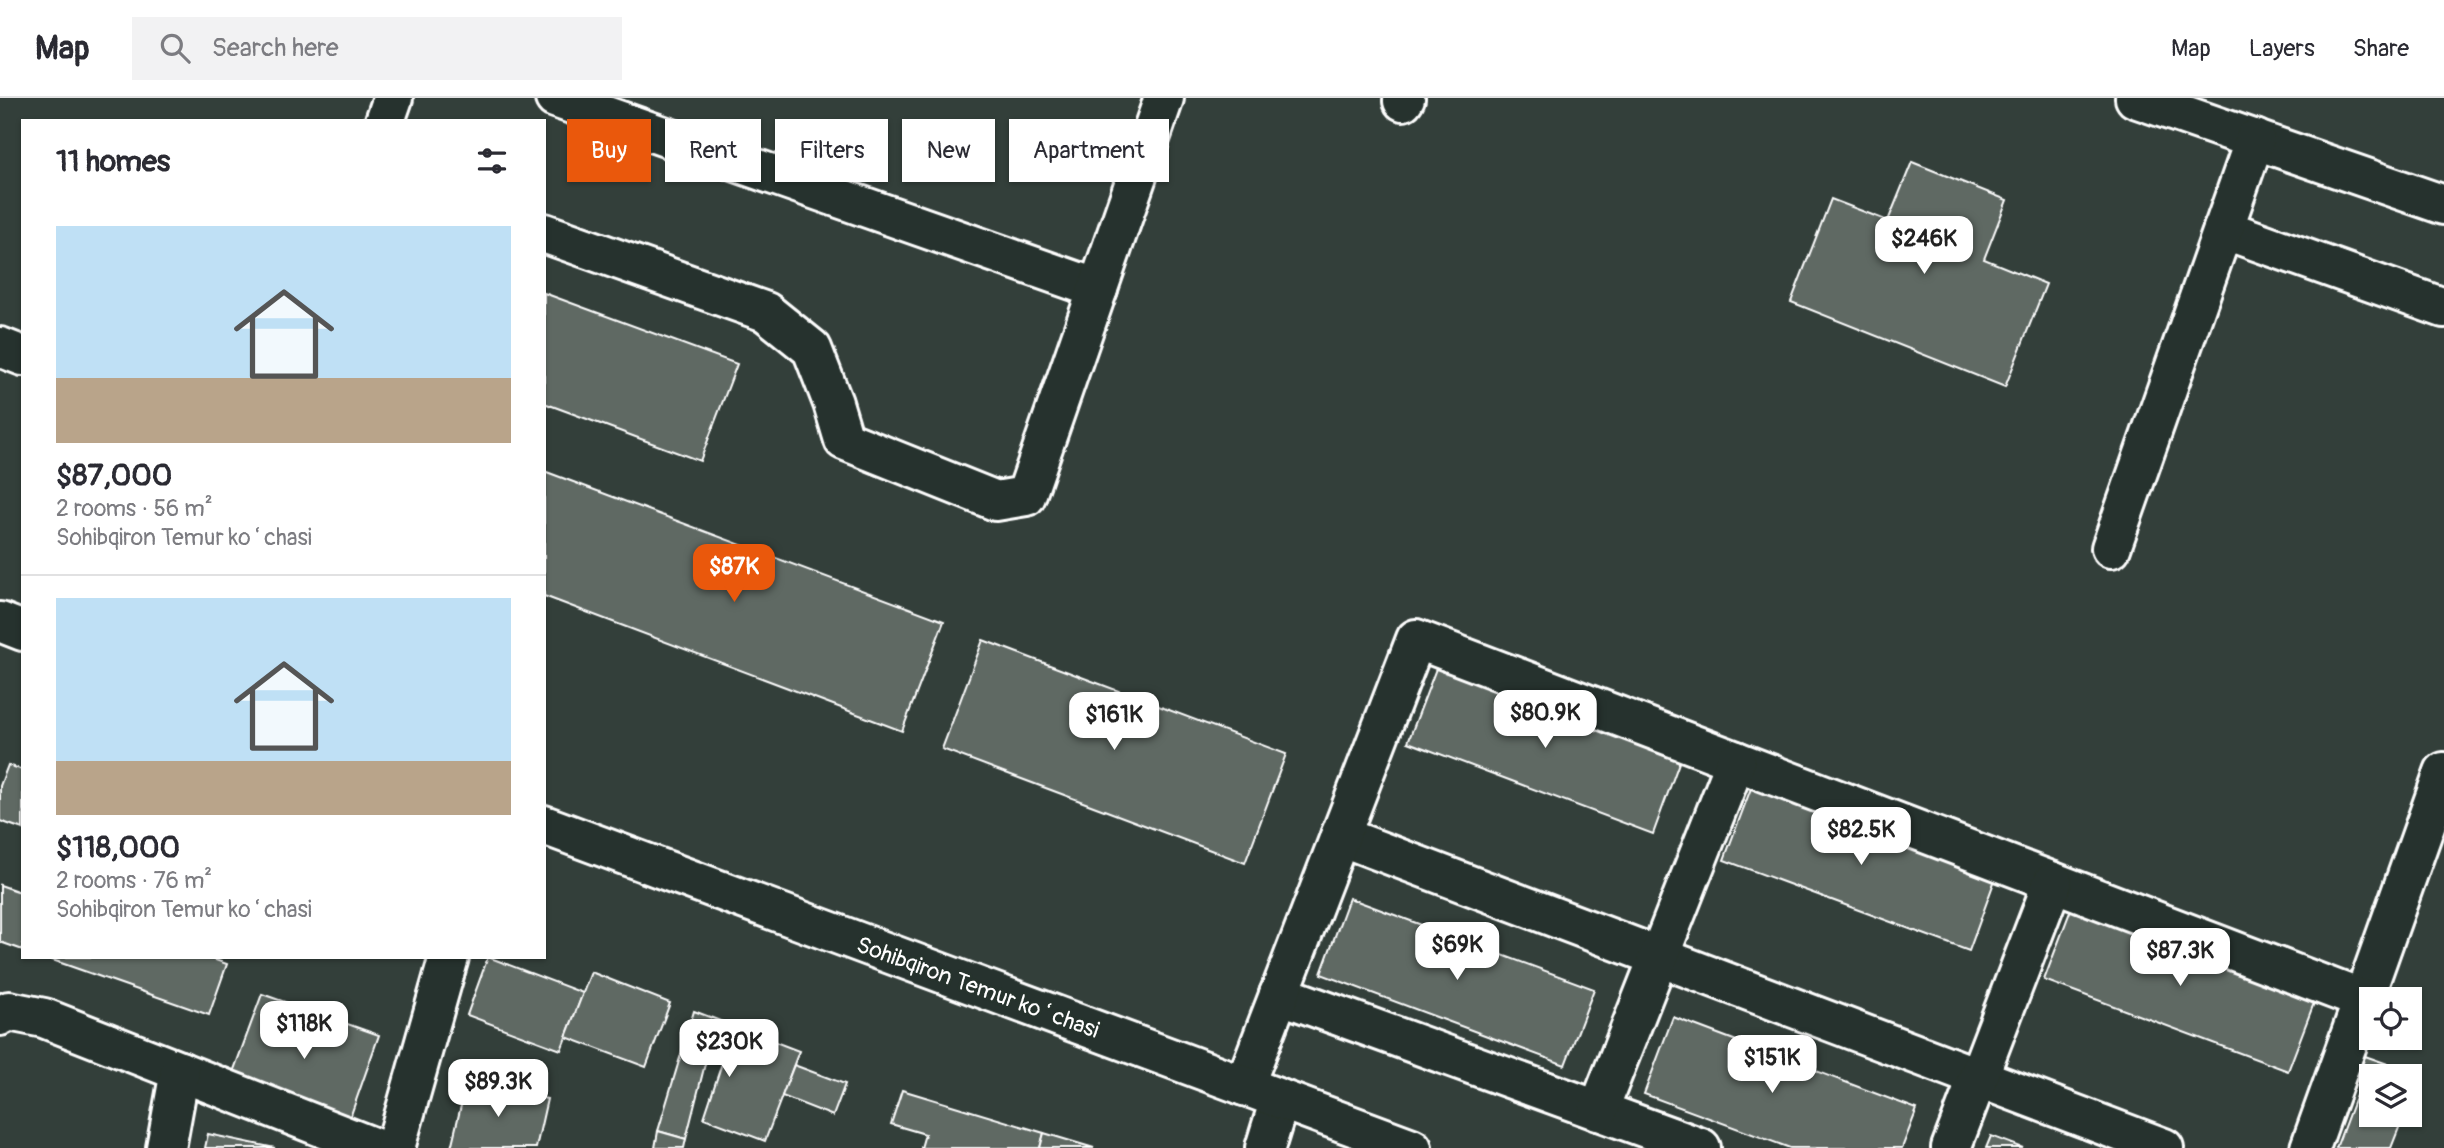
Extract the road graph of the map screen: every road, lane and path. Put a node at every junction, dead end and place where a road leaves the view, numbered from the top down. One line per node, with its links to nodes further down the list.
1 (393, 98): 5 (street)
2 (555, 98): 10 (street)
3 (1164, 98): 10 (street)
4 (2135, 98): 6 (street)
5 (386, 119)
6 (2255, 139): 7 (street); 8 (street)
7 (2444, 205)
8 (2223, 229): 11 (street); 14 (street)
9 (546, 234): 10 (street)
10 (1098, 289)
11 (2444, 308)
12 (0, 347): 13 (street)
13 (21, 355)
14 (2111, 548)
15 (0, 622): 16 (street)
16 (21, 630)
17 (1736, 761): 20 (street); 21 (street); 22 (street)
18 (2444, 772): 24 (street)
19 (546, 826): 31 (street, Sohibqiron Temur koʻchasi)
20 (1340, 836): 22 (street); 25 (street)
21 (2053, 882): 26 (street); 30 (street)
22 (1659, 956): 30 (street); 33 (street)
23 (448, 959): 36 (street)
24 (2368, 987)
25 (1279, 994): 31 (street); 33 (street)
26 (2359, 998)
27 (2359, 1011): 42 (street)
28 (0, 1016): 29 (street)
29 (180, 1071): 34 (street); 35 (street)
30 (1978, 1077): 40 (street); 41 (street)
31 (1244, 1086): 32 (street, Sohibqiron Temur koʻchasi)
32 (1280, 1099): 37 (street); 38 (street, Sohibqiron Temur koʻchasi)
33 (1598, 1111): 39 (street)
34 (166, 1148)
35 (376, 1148)
36 (395, 1148)
37 (1265, 1148)
38 (1412, 1148)
39 (1701, 1148)
40 (1951, 1148)
41 (2164, 1148)
42 (2310, 1148)

